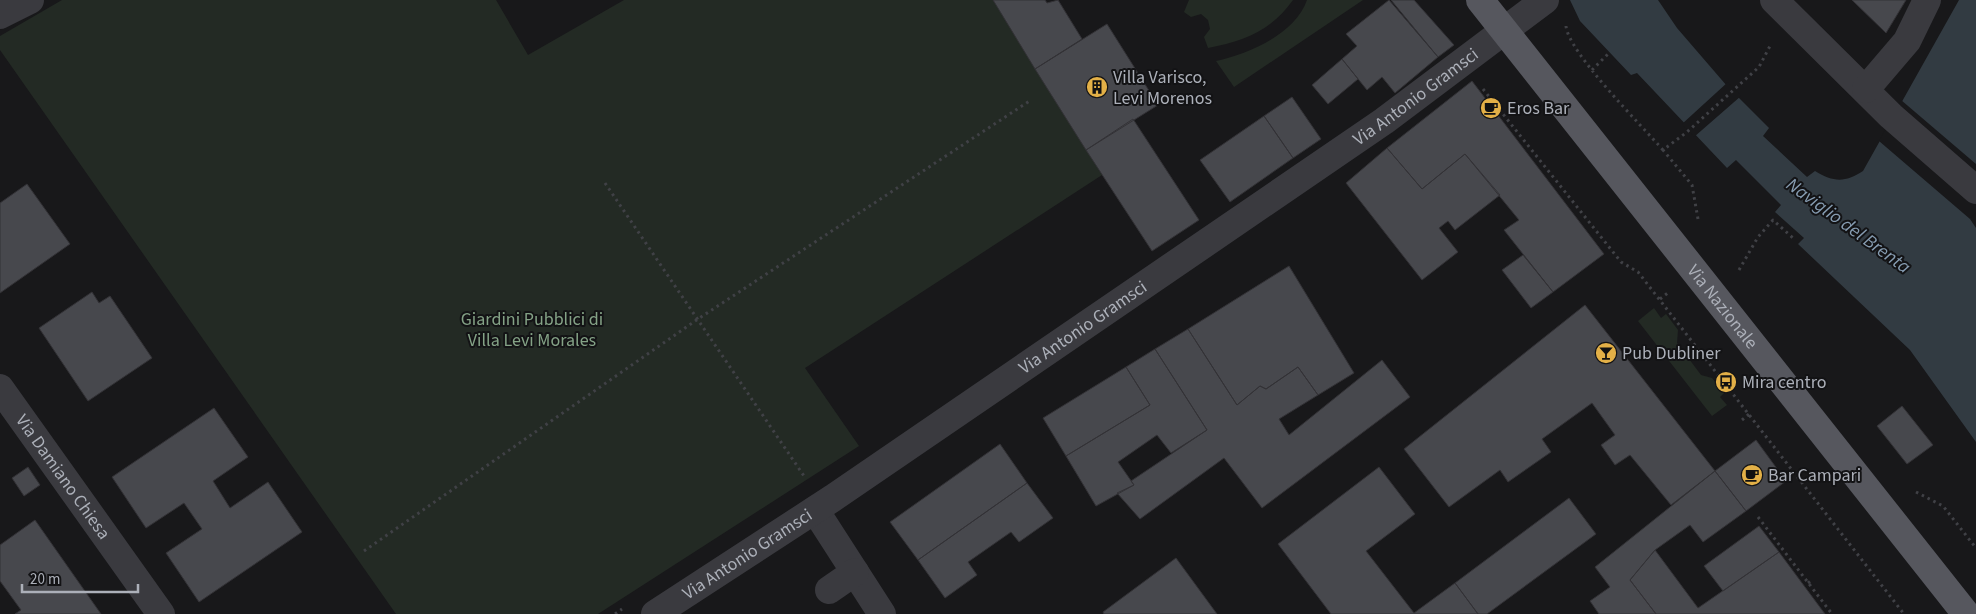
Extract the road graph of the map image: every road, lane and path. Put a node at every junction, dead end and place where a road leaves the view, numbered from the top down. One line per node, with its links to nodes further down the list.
1 (30, 0): 6 (street)
2 (1480, 0): 8 (main road, Via Nazionale)
3 (1545, 0): 8 (street, Via Antonio Gramsci)
4 (1774, 0): 13 (street)
5 (1928, 0): 13 (street)
6 (0, 15)
7 (1565, 22): 11 (path)
8 (1505, 30): 29 (street, Via Antonio Gramsci); 42 (main road, Via Nazionale)
9 (1770, 45): 15 (path)
10 (1608, 54): 11 (path)
11 (1592, 70): 15 (path)
12 (1479, 83): 25 (path)
13 (1866, 89): 17 (street)
14 (1031, 100): 23 (path)
15 (1663, 150): 18 (path)
16 (605, 183): 23 (path)
17 (1976, 190)
18 (1703, 225)
19 (1793, 238): 21 (path)
20 (1734, 263): 21 (path)
21 (1739, 270): 22 (path)
22 (1745, 278)
23 (698, 319): 27 (path); 32 (path)
24 (0, 388): 37 (street, Via Damiano Chiesa)
25 (1749, 414): 26 (path); 41 (path)
26 (1742, 420)
27 (807, 480)
28 (1910, 485): 31 (path)
29 (815, 510): 33 (street); 38 (street, Via Antonio Gramsci)
30 (1758, 517): 35 (path)
31 (1976, 548)
32 (364, 551)
33 (855, 572): 36 (street); 39 (street)
34 (1813, 579): 35 (path)
35 (1808, 583): 40 (path)
36 (829, 590)
37 (161, 614)
38 (655, 614)
39 (882, 614)
40 (1832, 614)
41 (1904, 614)
42 (1966, 614)

